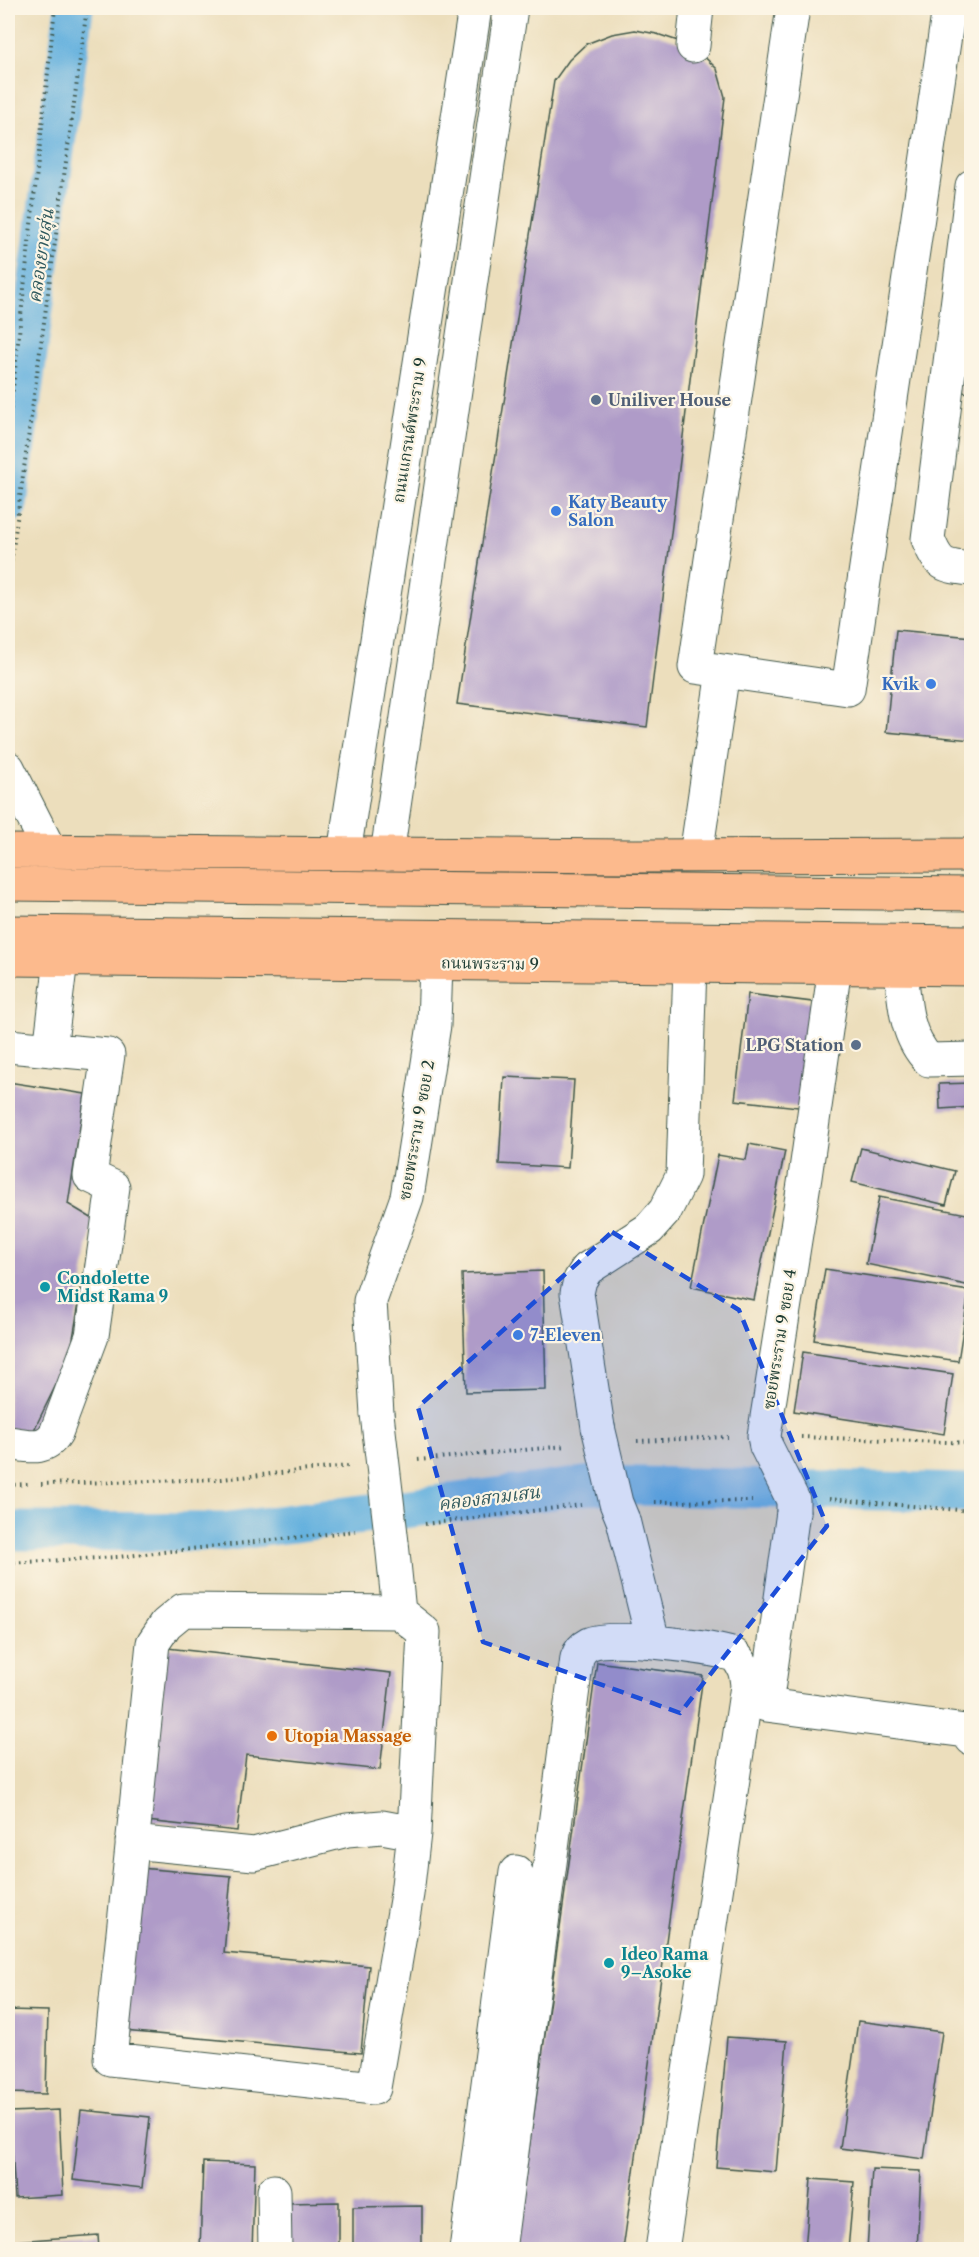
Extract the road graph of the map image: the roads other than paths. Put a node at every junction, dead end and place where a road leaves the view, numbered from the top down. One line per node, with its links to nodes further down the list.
1 (475, 8): 14 (street, ถนนแกรนด์พระราม 9)
2 (511, 8): 15 (street)
3 (697, 8): 6 (street)
4 (793, 8): 10 (street)
5 (949, 8): 10 (street)
6 (693, 46)
7 (972, 186): 8 (street)
8 (958, 400): 9 (street)
9 (972, 569)
10 (723, 671): 16 (street)
11 (8, 769): 13 (street)
12 (11, 851): 13 (main road)
13 (50, 851): 14 (main road)
14 (344, 853): 15 (main road)
15 (387, 854): 16 (main road)
16 (696, 855): 17 (main road)
17 (972, 855)
18 (8, 884): 19 (main road)
19 (972, 894)
20 (8, 932): 21 (main road, ถนนพระราม 9)
21 (972, 942)
22 (8, 959): 23 (main road, ถนนพระราม 9)
23 (61, 960): 24 (main road, ถนนพระราม 9); 30 (street)
24 (436, 963): 25 (main road, ถนนพระราม 9); 33 (street, ซอยพระราม 9 ซอย 2, bridge)
25 (690, 966): 26 (main road, ถนนพระราม 9); 34 (street, bridge)
26 (834, 967): 27 (main road, ถนนพระราม 9); 35 (street, ซอยพระราม 9 ซอย 4, bridge)
27 (902, 967): 28 (main road, ถนนพระราม 9); 31 (street)
28 (972, 969)
29 (8, 1047): 30 (street)
30 (50, 1050): 32 (street)
31 (972, 1059)
32 (8, 1443)
33 (399, 1612): 36 (street); 37 (street)
34 (653, 1641): 42 (street); 43 (street)
35 (972, 1739)
36 (414, 1833): 37 (street); 37 (street)
37 (132, 1842)
38 (516, 1872): 41 (street)
39 (274, 2191): 40 (street)
40 (275, 2250)
41 (466, 2250)
42 (499, 2250)
43 (662, 2250)

